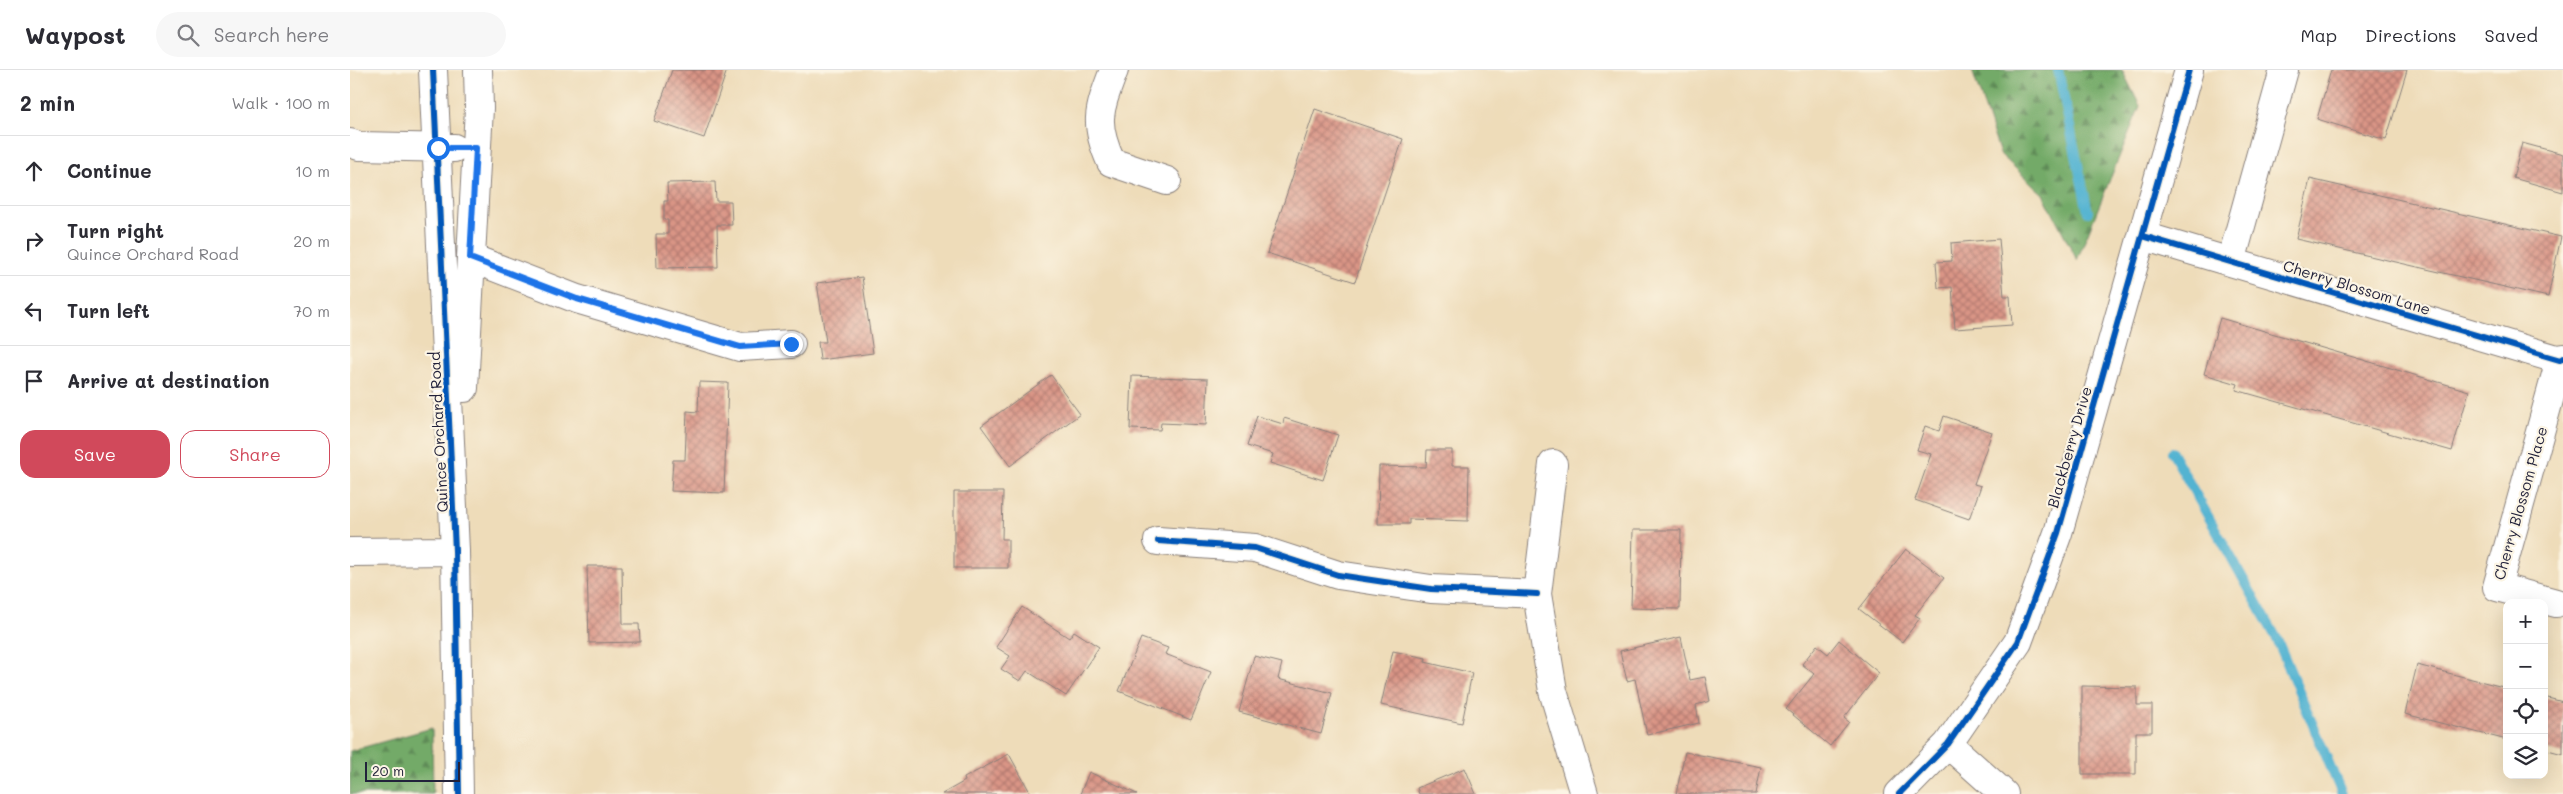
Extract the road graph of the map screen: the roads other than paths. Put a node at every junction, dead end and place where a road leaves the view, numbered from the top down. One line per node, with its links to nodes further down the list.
1 (433, 70): 7 (street, Quince Orchard Road)
2 (478, 70): 8 (street, Quince Orchard Road)
3 (1114, 70): 9 (street)
4 (2189, 70): 10 (street, Blackberry Drive)
5 (2284, 70): 12 (street)
6 (353, 148): 7 (street)
7 (438, 148): 8 (street); 17 (street, Quince Orchard Road)
8 (476, 148): 11 (street, Quince Orchard Road)
9 (1167, 180)
10 (2143, 236): 12 (street, Cherry Blossom Lane); 21 (street, Blackberry Drive)
11 (470, 258): 13 (street); 17 (street, Quince Orchard Road)
12 (2231, 262): 14 (street, Cherry Blossom Lane)
13 (791, 344)
14 (2561, 359): 20 (street, Cherry Blossom Place)
15 (1553, 464): 19 (street)
16 (1158, 541): 19 (street)
17 (455, 551): 18 (street); 22 (street, Quince Orchard Road)
18 (350, 552)
19 (1537, 594): 23 (street)
20 (2556, 603)
21 (1948, 744): 24 (street, Blackberry Drive); 25 (street)
22 (459, 794)
23 (1584, 794)
24 (1899, 794)
25 (2004, 794)

